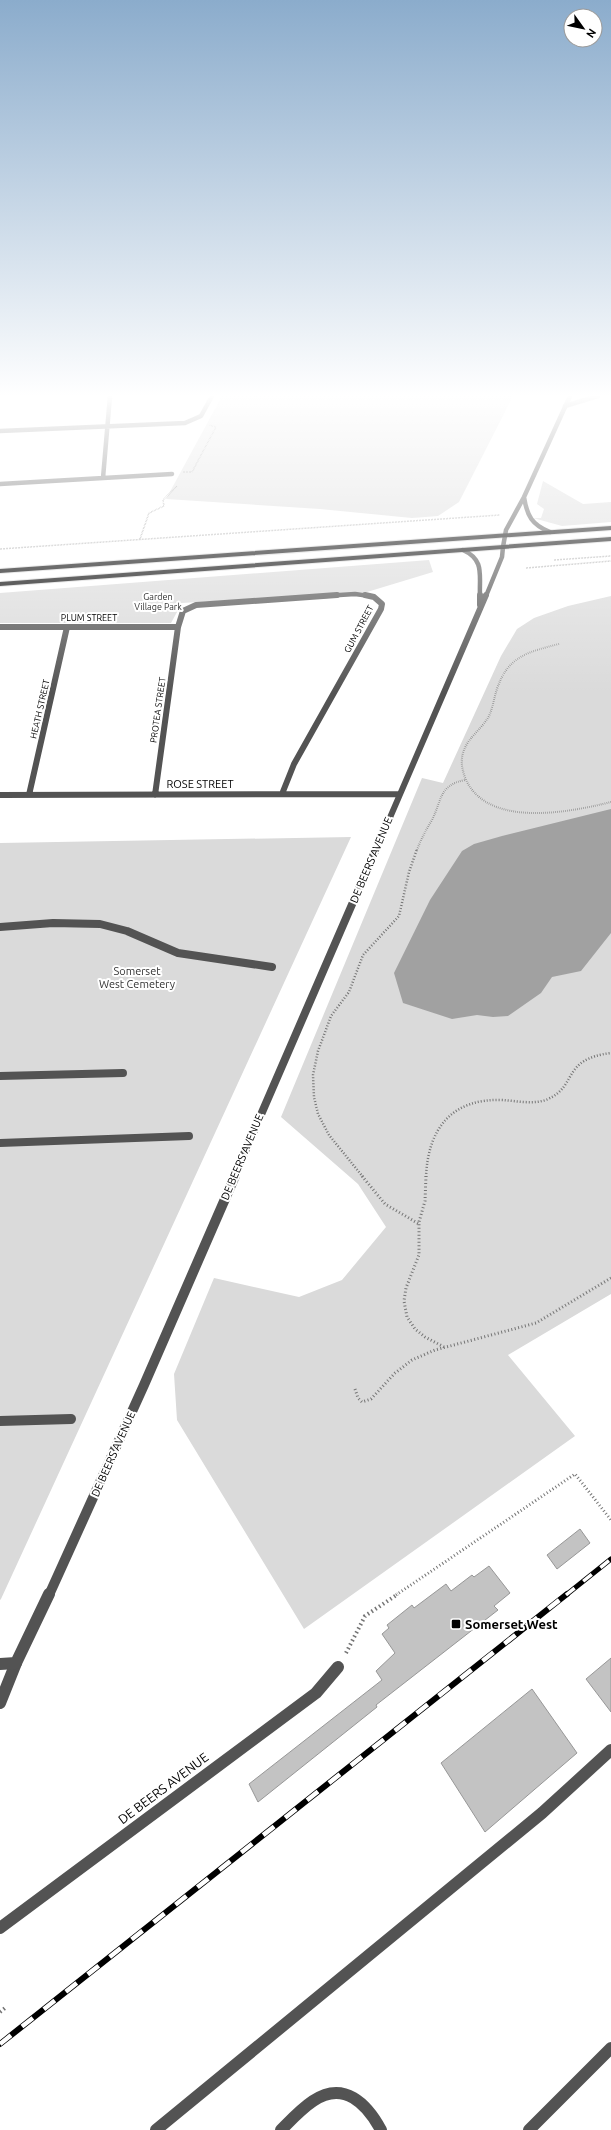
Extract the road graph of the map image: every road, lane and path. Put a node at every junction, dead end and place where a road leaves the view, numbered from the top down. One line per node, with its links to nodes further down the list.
1 (168, 495): 7 (path)
2 (524, 498): 3 (street, DE BEERS AVENUE); 5 (street)
3 (514, 514): 6 (street, DE BEERS AVENUE); 7 (path)
4 (611, 528): 5 (highway)
5 (550, 532): 6 (highway)
6 (505, 535): 9 (street, DE BEERS AVENUE); 16 (highway)
7 (140, 539): 10 (path)
8 (611, 539): 9 (highway)
9 (504, 547): 11 (highway); 18 (street, DE BEERS AVENUE)
10 (0, 549)
11 (463, 550): 17 (highway); 18 (street, DE BEERS AVENUE)
12 (611, 556): 13 (path)
13 (554, 560)
14 (611, 561): 15 (path)
15 (526, 568)
16 (0, 571)
17 (0, 584)
18 (480, 610): 25 (street, DE BEERS AVENUE)
19 (0, 627): 20 (street, PLUM STREET)
20 (67, 627): 21 (street, PLUM STREET); 27 (street, HEATH STREET)
21 (178, 627): 24 (street, GUM STREET); 28 (street, PROTEA STREET)
22 (559, 644): 23 (path)
23 (465, 780): 29 (path); 37 (path)
24 (282, 794): 25 (street, ROSE STREET); 28 (street, ROSE STREET)
25 (399, 794): 44 (street, DE BEERS AVENUE)
26 (0, 795): 27 (street, ROSE STREET)
27 (29, 795): 28 (street, ROSE STREET)
28 (155, 795)
29 (611, 802)
30 (0, 927): 31 (street)
31 (272, 967)
32 (611, 1053): 37 (path)
33 (123, 1073): 34 (street)
34 (0, 1076)
35 (189, 1136): 36 (street)
36 (0, 1143)
37 (419, 1224): 39 (path)
38 (611, 1278): 39 (path)
39 (444, 1347): 40 (path)
40 (355, 1389)
41 (71, 1419): 42 (street)
42 (0, 1421)
43 (611, 1520): 46 (path)
44 (16, 1663): 45 (street); 47 (street, DE BEERS AVENUE)
45 (0, 1664)
46 (338, 1667): 49 (street, DE BEERS AVENUE)
47 (0, 1702)
48 (611, 1750): 53 (street)
49 (0, 1928)
50 (5, 2008): 51 (path)
51 (0, 2012)
52 (611, 2048): 56 (street)
53 (156, 2130)
54 (282, 2130): 55 (street)
55 (381, 2130)
56 (529, 2130)

